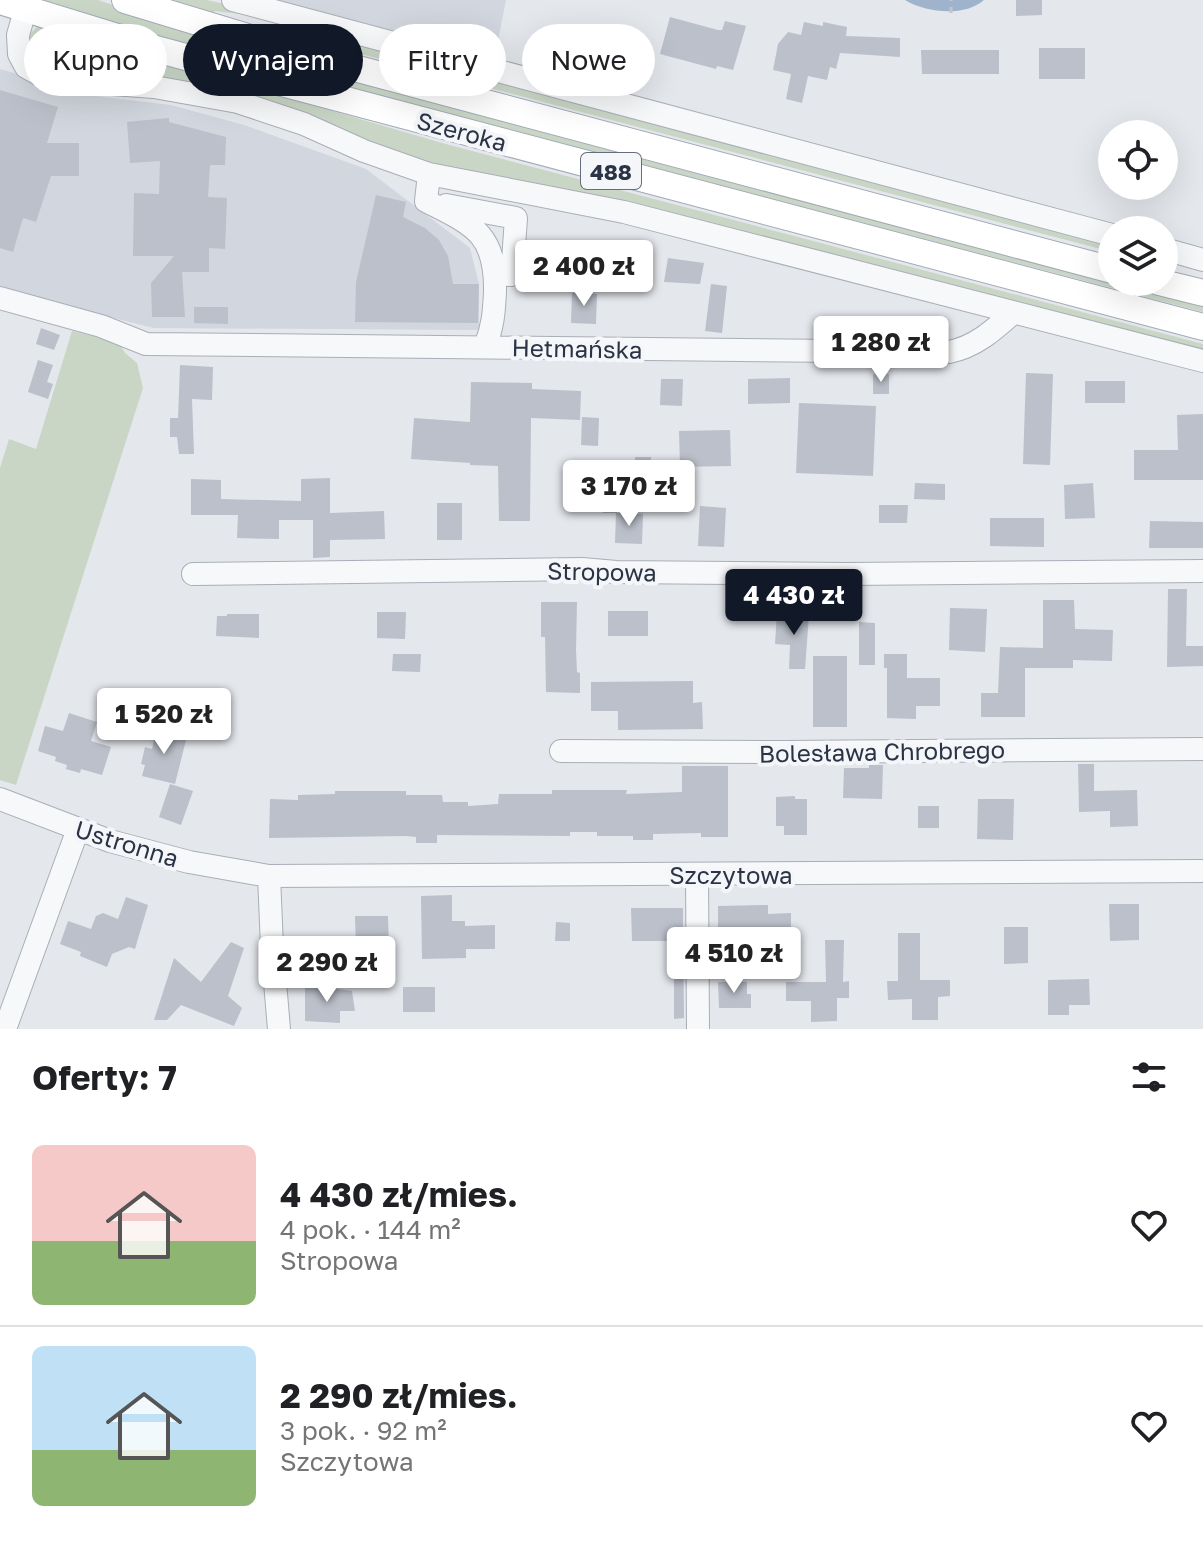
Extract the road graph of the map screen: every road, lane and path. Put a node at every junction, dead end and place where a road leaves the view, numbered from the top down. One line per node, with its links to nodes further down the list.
1 (125, 0): 12 (main road, Szeroka / 488)
2 (233, 0): 9 (street)
3 (951, 0): 6 (path)
4 (0, 1): 5 (main road, 488)
5 (27, 5): 7 (street, Szeroka); 18 (main road, Szeroka / 488)
6 (951, 13)
7 (429, 174): 8 (street); 17 (street, Szeroka)
8 (426, 201): 13 (street); 13 (street)
9 (1098, 231)
10 (1178, 253): 11 (street)
11 (1203, 260)
12 (1098, 266)
13 (495, 274): 19 (street)
14 (1178, 287): 15 (main road)
15 (1203, 293)
16 (0, 298): 19 (street, Hetmańska)
17 (1013, 313): 19 (street, Hetmańska); 20 (street, Szeroka)
18 (1203, 327)
19 (485, 346)
20 (1203, 361)
21 (1203, 571): 22 (street, Stropowa)
22 (193, 574)
23 (1203, 749): 24 (street, Bolesława Chrobrego)
24 (561, 751)
25 (0, 799): 26 (street, Ustronna)
26 (78, 829): 29 (street, Ustronna); 30 (street)
27 (1203, 871): 28 (street, Szczytowa)
28 (697, 874): 29 (street, Szczytowa); 32 (street)
29 (264, 875): 31 (street)
30 (5, 1029)
31 (279, 1029)
32 (698, 1029)

